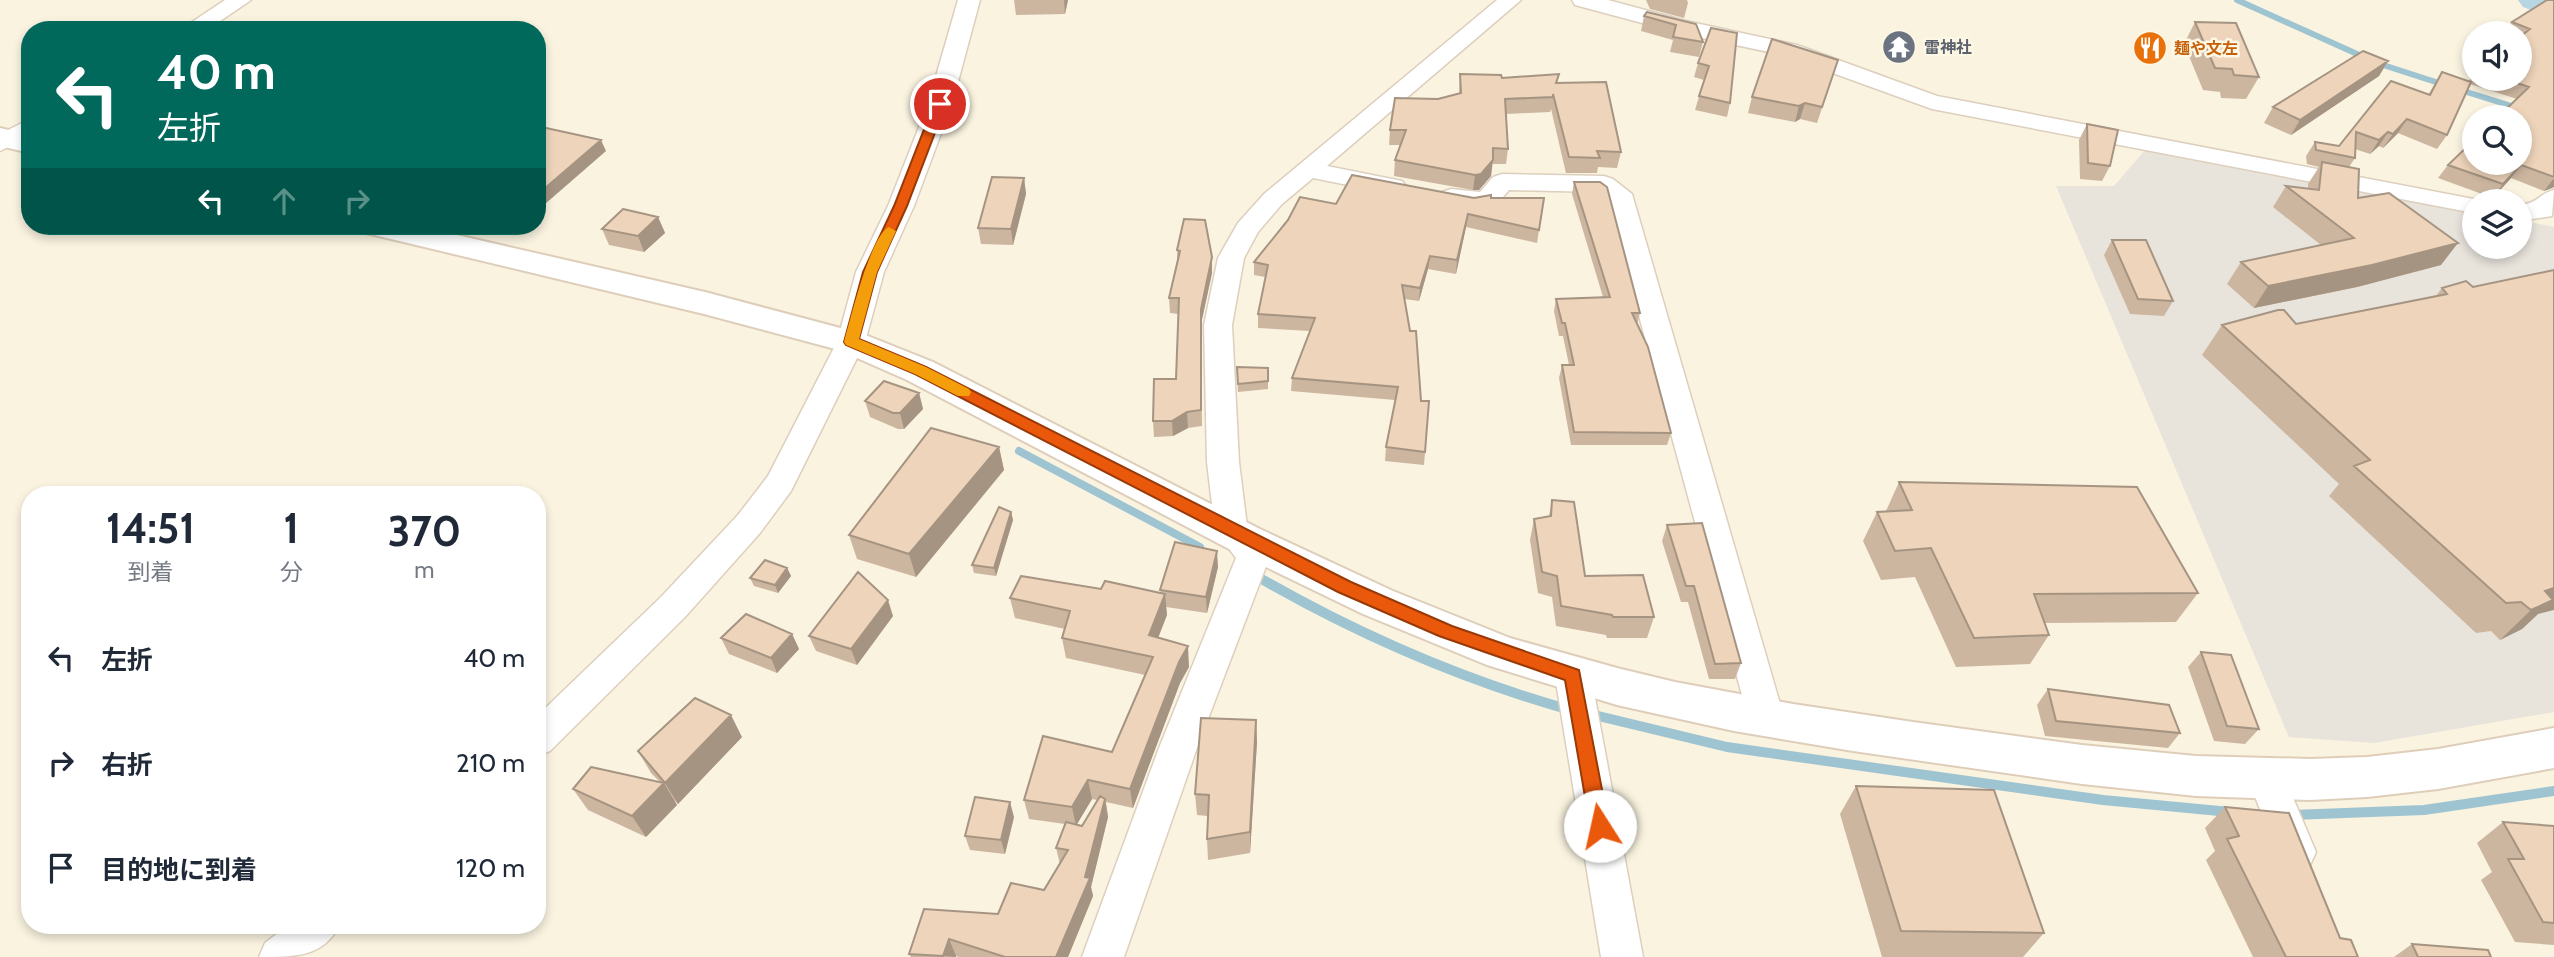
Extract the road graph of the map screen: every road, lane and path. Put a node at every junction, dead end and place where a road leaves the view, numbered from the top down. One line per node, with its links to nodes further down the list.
1 (240, 0): 5 (street)
2 (969, 0): 11 (street)
3 (1510, 0): 6 (street)
4 (1584, 0): 8 (street)
5 (206, 21)
6 (1308, 170): 12 (street); 14 (street)
7 (2554, 198): 9 (street)
8 (2462, 203)
9 (2532, 212)
10 (414, 235): 11 (street)
11 (851, 342): 12 (street); 15 (street)
12 (1231, 530): 13 (street); 21 (street)
13 (1577, 699): 14 (street); 22 (street)
14 (1767, 721): 17 (street)
15 (546, 731)
16 (2554, 748): 17 (street)
17 (2276, 803): 18 (street)
18 (2309, 885)
19 (309, 934): 20 (street)
20 (280, 957)
21 (1103, 957)
22 (1622, 957)

